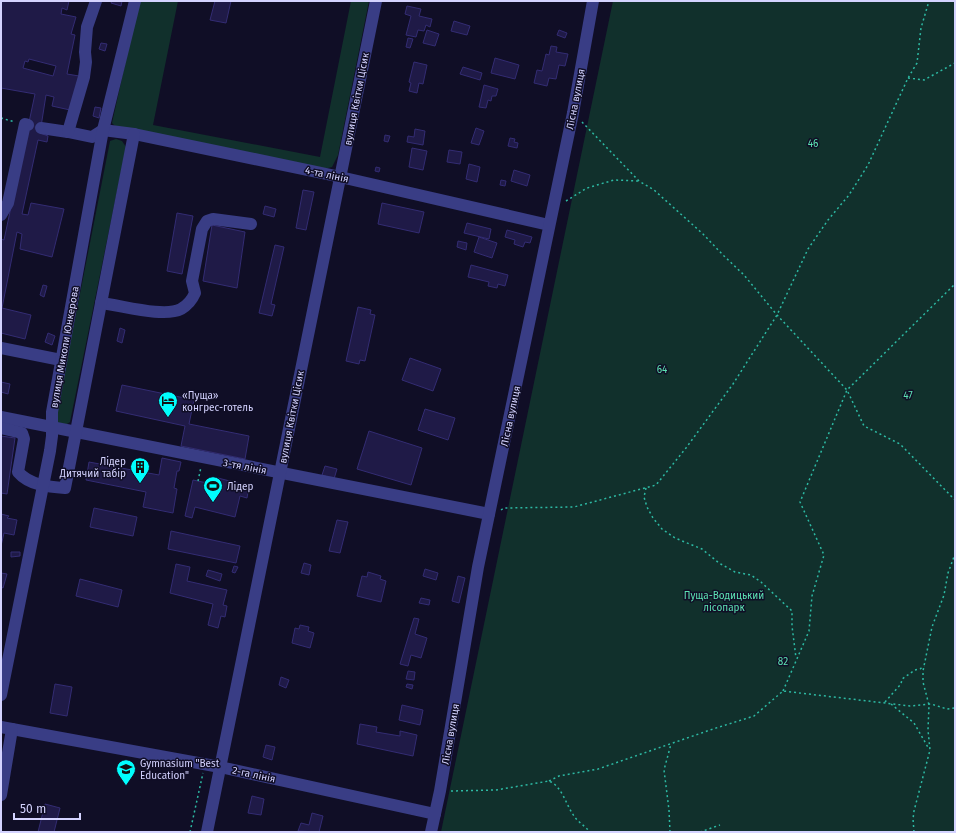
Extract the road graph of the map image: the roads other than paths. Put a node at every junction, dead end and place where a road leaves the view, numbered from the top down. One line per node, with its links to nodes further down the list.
1 (96, 1): 8 (street)
2 (135, 1): 7 (street, вулиця Миколи Юнкерова)
3 (376, 1): 10 (street, вулиця Квітки Цісик)
4 (593, 1): 13 (street, Лісна вулиця)
5 (26, 125): 11 (street)
6 (40, 128): 8 (street)
7 (103, 130): 8 (street); 9 (street, 4-та лінія); 16 (street, вулиця Миколи Юнкерова)
8 (68, 132)
9 (134, 134): 10 (street, 4-та лінія); 14 (street)
10 (340, 177): 13 (street, 4-та лінія); 21 (street, вулиця Квітки Цісик)
11 (1, 215)
12 (251, 224): 14 (street)
13 (550, 225): 23 (street, Лісна вулиця)
14 (102, 303): 20 (street)
15 (1, 348): 16 (street)
16 (61, 360): 18 (street, вулиця Миколи Юнкерова)
17 (1, 417): 18 (street, 3-тя лінія)
18 (52, 427): 20 (street, 3-тя лінія); 22 (street, вулиця Миколи Юнкерова)
19 (1, 428): 22 (street)
20 (77, 432): 21 (street, 3-тя лінія); 22 (street)
21 (280, 473): 23 (street, 3-тя лінія); 26 (street, вулиця Квітки Цісик)
22 (43, 486): 24 (street, вулиця Миколи Юнкерова)
23 (490, 514): 28 (street, Лісна вулиця)
24 (1, 695)
25 (7, 728): 26 (street, 2-га лінія); 27 (street)
26 (220, 767): 28 (street, 2-га лінія); 29 (street, вулиця Квітки Цісик)
27 (1, 795)
28 (435, 814): 30 (street, Лісна вулиця)
29 (207, 832)
30 (431, 832)

